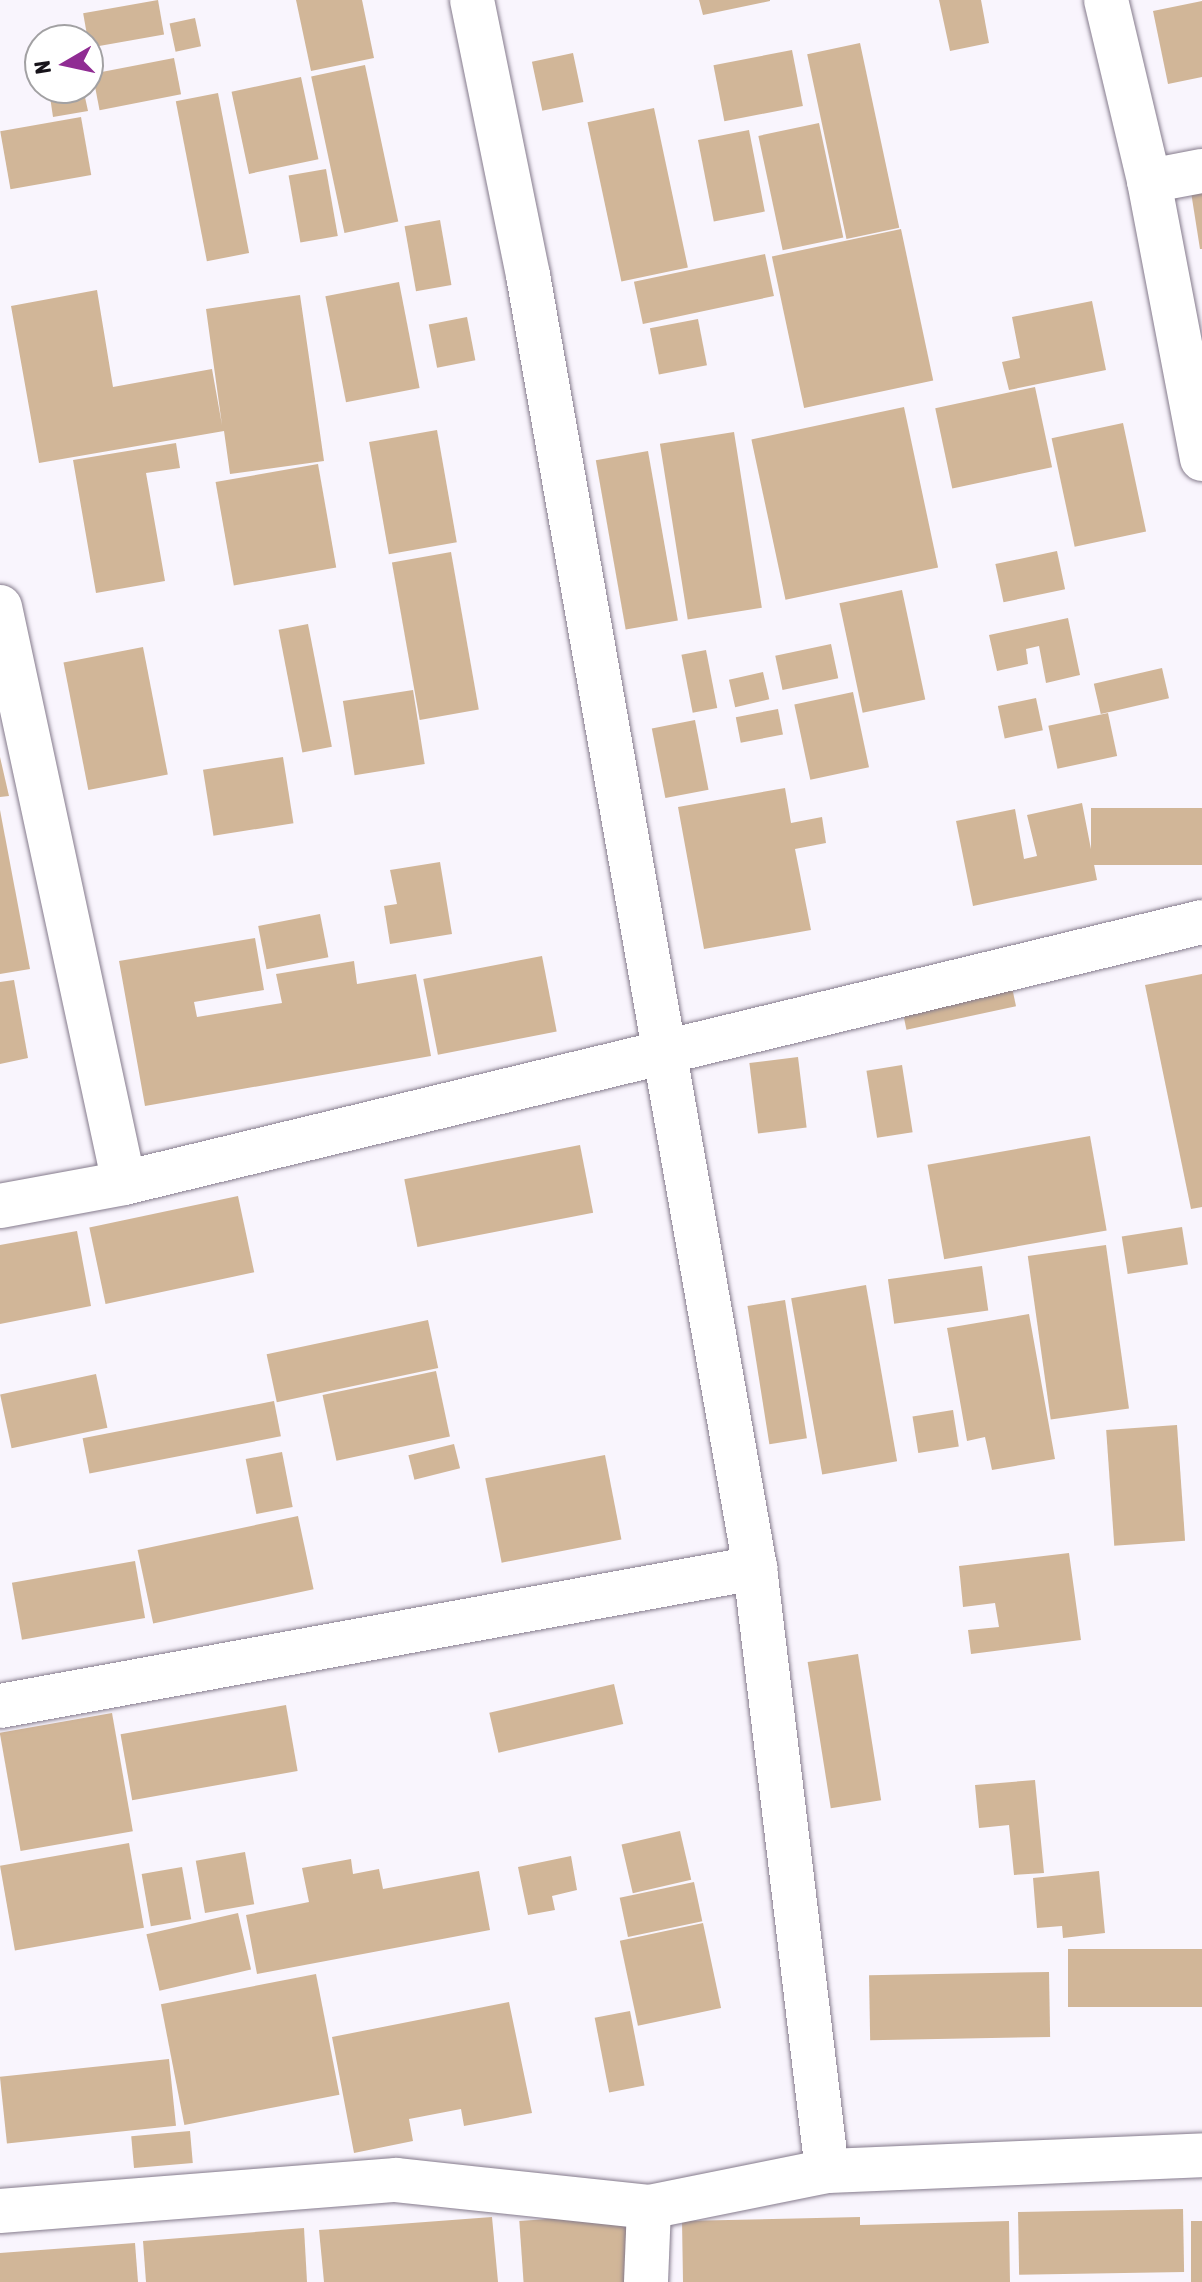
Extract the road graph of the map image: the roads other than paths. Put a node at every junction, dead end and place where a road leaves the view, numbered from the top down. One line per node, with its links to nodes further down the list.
1 (472, 0): 8 (street)
2 (1106, 0): 4 (street)
3 (1202, 171): 4 (street)
4 (1149, 181): 5 (street)
5 (1202, 459)
6 (0, 607): 9 (street)
7 (1202, 922): 8 (street)
8 (669, 1054): 9 (street); 11 (street)
9 (124, 1183): 10 (street)
10 (0, 1206)
11 (755, 1568): 12 (street); 14 (street)
12 (0, 1706)
13 (1202, 2155): 14 (street)
14 (827, 2171): 15 (street)
15 (649, 2207): 16 (street); 17 (street)
16 (0, 2211)
17 (646, 2282)

